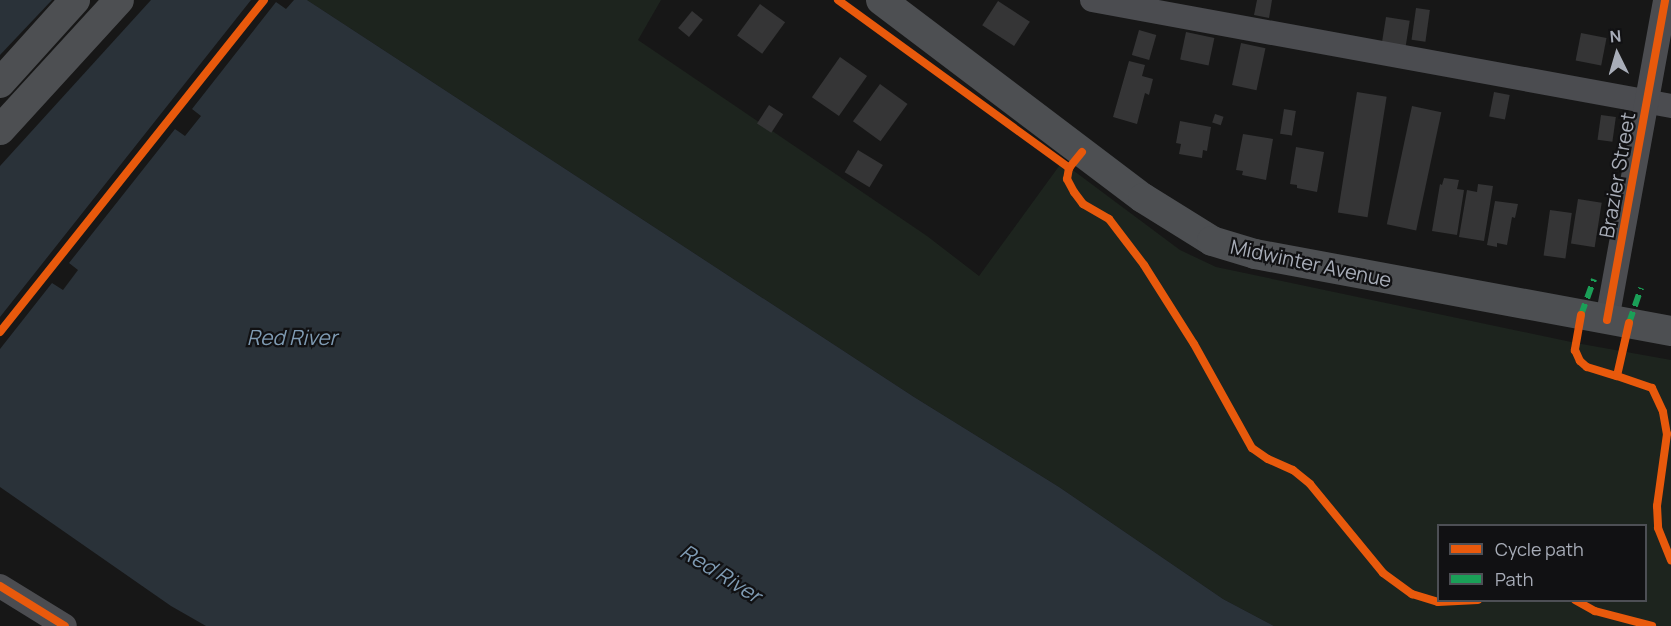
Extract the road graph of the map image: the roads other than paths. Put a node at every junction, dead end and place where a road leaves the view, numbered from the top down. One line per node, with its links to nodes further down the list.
1 (75, 0): 6 (main road)
2 (119, 0): 9 (main road)
3 (881, 0): 10 (main road, Midwinter Avenue)
4 (1092, 0): 7 (street)
5 (1665, 0): 7 (street, Brazier Street)
6 (0, 83)
7 (1647, 102): 8 (street); 10 (street, Brazier Street)
8 (1671, 106)
9 (0, 129)
10 (1608, 320): 11 (main road, Midwinter Avenue)
11 (1671, 331)
12 (0, 586): 13 (street)
13 (65, 626)

